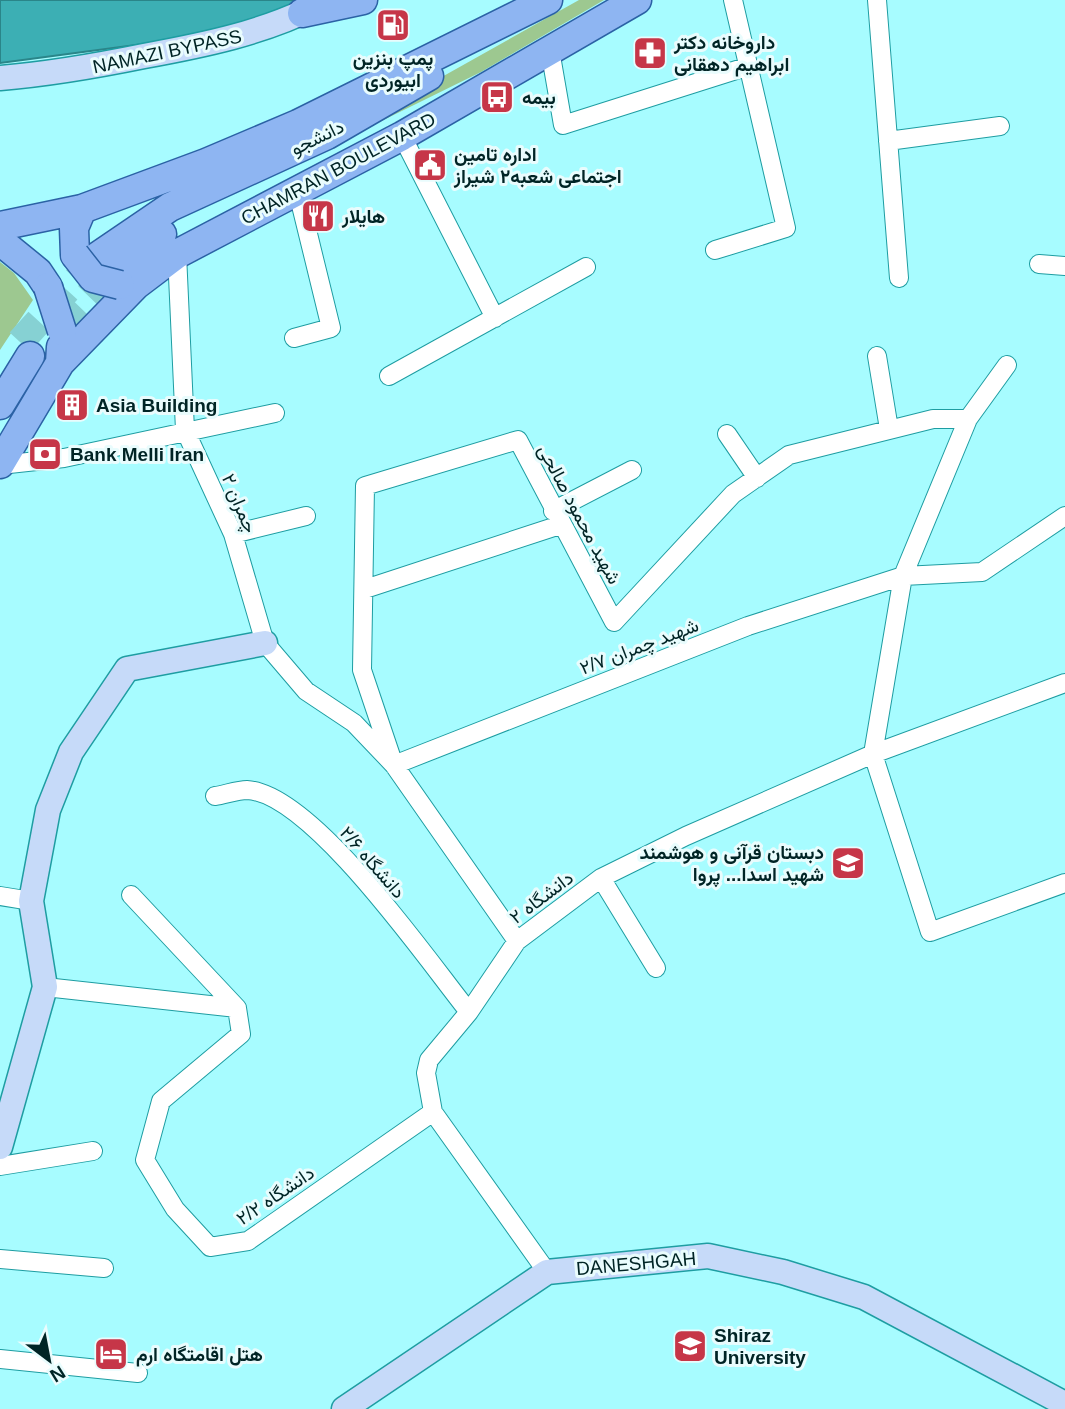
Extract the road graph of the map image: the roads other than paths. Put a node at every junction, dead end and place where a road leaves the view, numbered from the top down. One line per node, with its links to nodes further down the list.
1 (328, 0): 7 (street, NAMAZI BYPASS)
2 (363, 0): 7 (main road)
3 (637, 0): 8 (main road, CHAMRAN BOULEVARD)
4 (733, 0): 9 (street)
5 (877, 0): 13 (street)
6 (539, 5): 15 (main road); 23 (main road, دانشجو)
7 (302, 13): 10 (street, NAMAZI BYPASS)
8 (550, 50): 9 (street); 12 (main road, CHAMRAN BOULEVARD); 23 (main road, دانشجو)
9 (749, 66): 18 (street)
10 (0, 78)
11 (1000, 126): 13 (street)
12 (402, 136): 14 (main road, CHAMRAN BOULEVARD); 25 (street)
13 (888, 141): 24 (street)
14 (297, 189): 19 (main road, CHAMRAN BOULEVARD); 26 (street)
15 (82, 209): 16 (main road); 23 (main road)
16 (0, 226)
17 (0, 241): 28 (main road, bridge)
18 (715, 250)
19 (177, 254): 23 (main road, CHAMRAN BOULEVARD); 36 (street, ۲ چمران)
20 (1039, 264): 21 (street)
21 (1065, 266)
22 (586, 267): 25 (street)
23 (108, 271): 28 (main road, CHAMRAN BOULEVARD)
24 (899, 278)
25 (495, 318): 31 (street)
26 (294, 338)
27 (877, 355): 35 (street)
28 (60, 363): 38 (main road)
29 (1007, 365): 34 (street)
30 (0, 373): 32 (main road)
31 (389, 376)
32 (0, 405)
33 (275, 412): 36 (street)
34 (968, 419): 35 (street, شهید محمود صالحی); 45 (street)
35 (889, 429): 40 (street, شهید محمود صالحی)
36 (185, 430): 38 (street); 44 (street, ۲ چمران)
37 (727, 434): 40 (street)
38 (0, 464)
39 (632, 470): 43 (street)
40 (757, 478): 43 (street, شهید محمود صالحی)
41 (306, 516): 44 (street)
42 (1065, 516): 45 (street, ۲/۷ شهید چمران)
43 (557, 518): 46 (street); 46 (street, شهید محمود صالحی)
44 (233, 534): 47 (street, ۲ چمران)
45 (903, 576): 49 (street); 50 (street, ۲/۷ شهید چمران)
46 (365, 589): 50 (street, شهید محمود صالحی)
47 (265, 643): 50 (street); 56 (street)
48 (1065, 683): 49 (street, ۲ دانشگاه)
49 (873, 754): 52 (street, ۲ دانشگاه); 53 (street)
50 (394, 765): 57 (street)
51 (215, 796): 61 (street, ۲/۶ دانشگاه)
52 (601, 878): 57 (street, ۲ دانشگاه); 58 (street)
53 (1065, 883)
54 (131, 895): 60 (street)
55 (0, 896): 56 (street)
56 (31, 901): 59 (street)
57 (517, 941): 61 (street, ۲ دانشگاه)
58 (656, 968)
59 (45, 986): 60 (street); 63 (street)
60 (237, 1008): 62 (street, ۲/۲ دانشگاه)
61 (469, 1012): 62 (street, ۲ دانشگاه)
62 (433, 1112): 68 (street, ۲ دانشگاه)
63 (0, 1147)
64 (93, 1151): 65 (street)
65 (0, 1166)
66 (0, 1259): 67 (street)
67 (104, 1268)
68 (547, 1272): 71 (street, DANESHGAH); 72 (street, DANESHGAH)
69 (0, 1359): 70 (street)
70 (138, 1373)
71 (1065, 1404)
72 (344, 1409)

